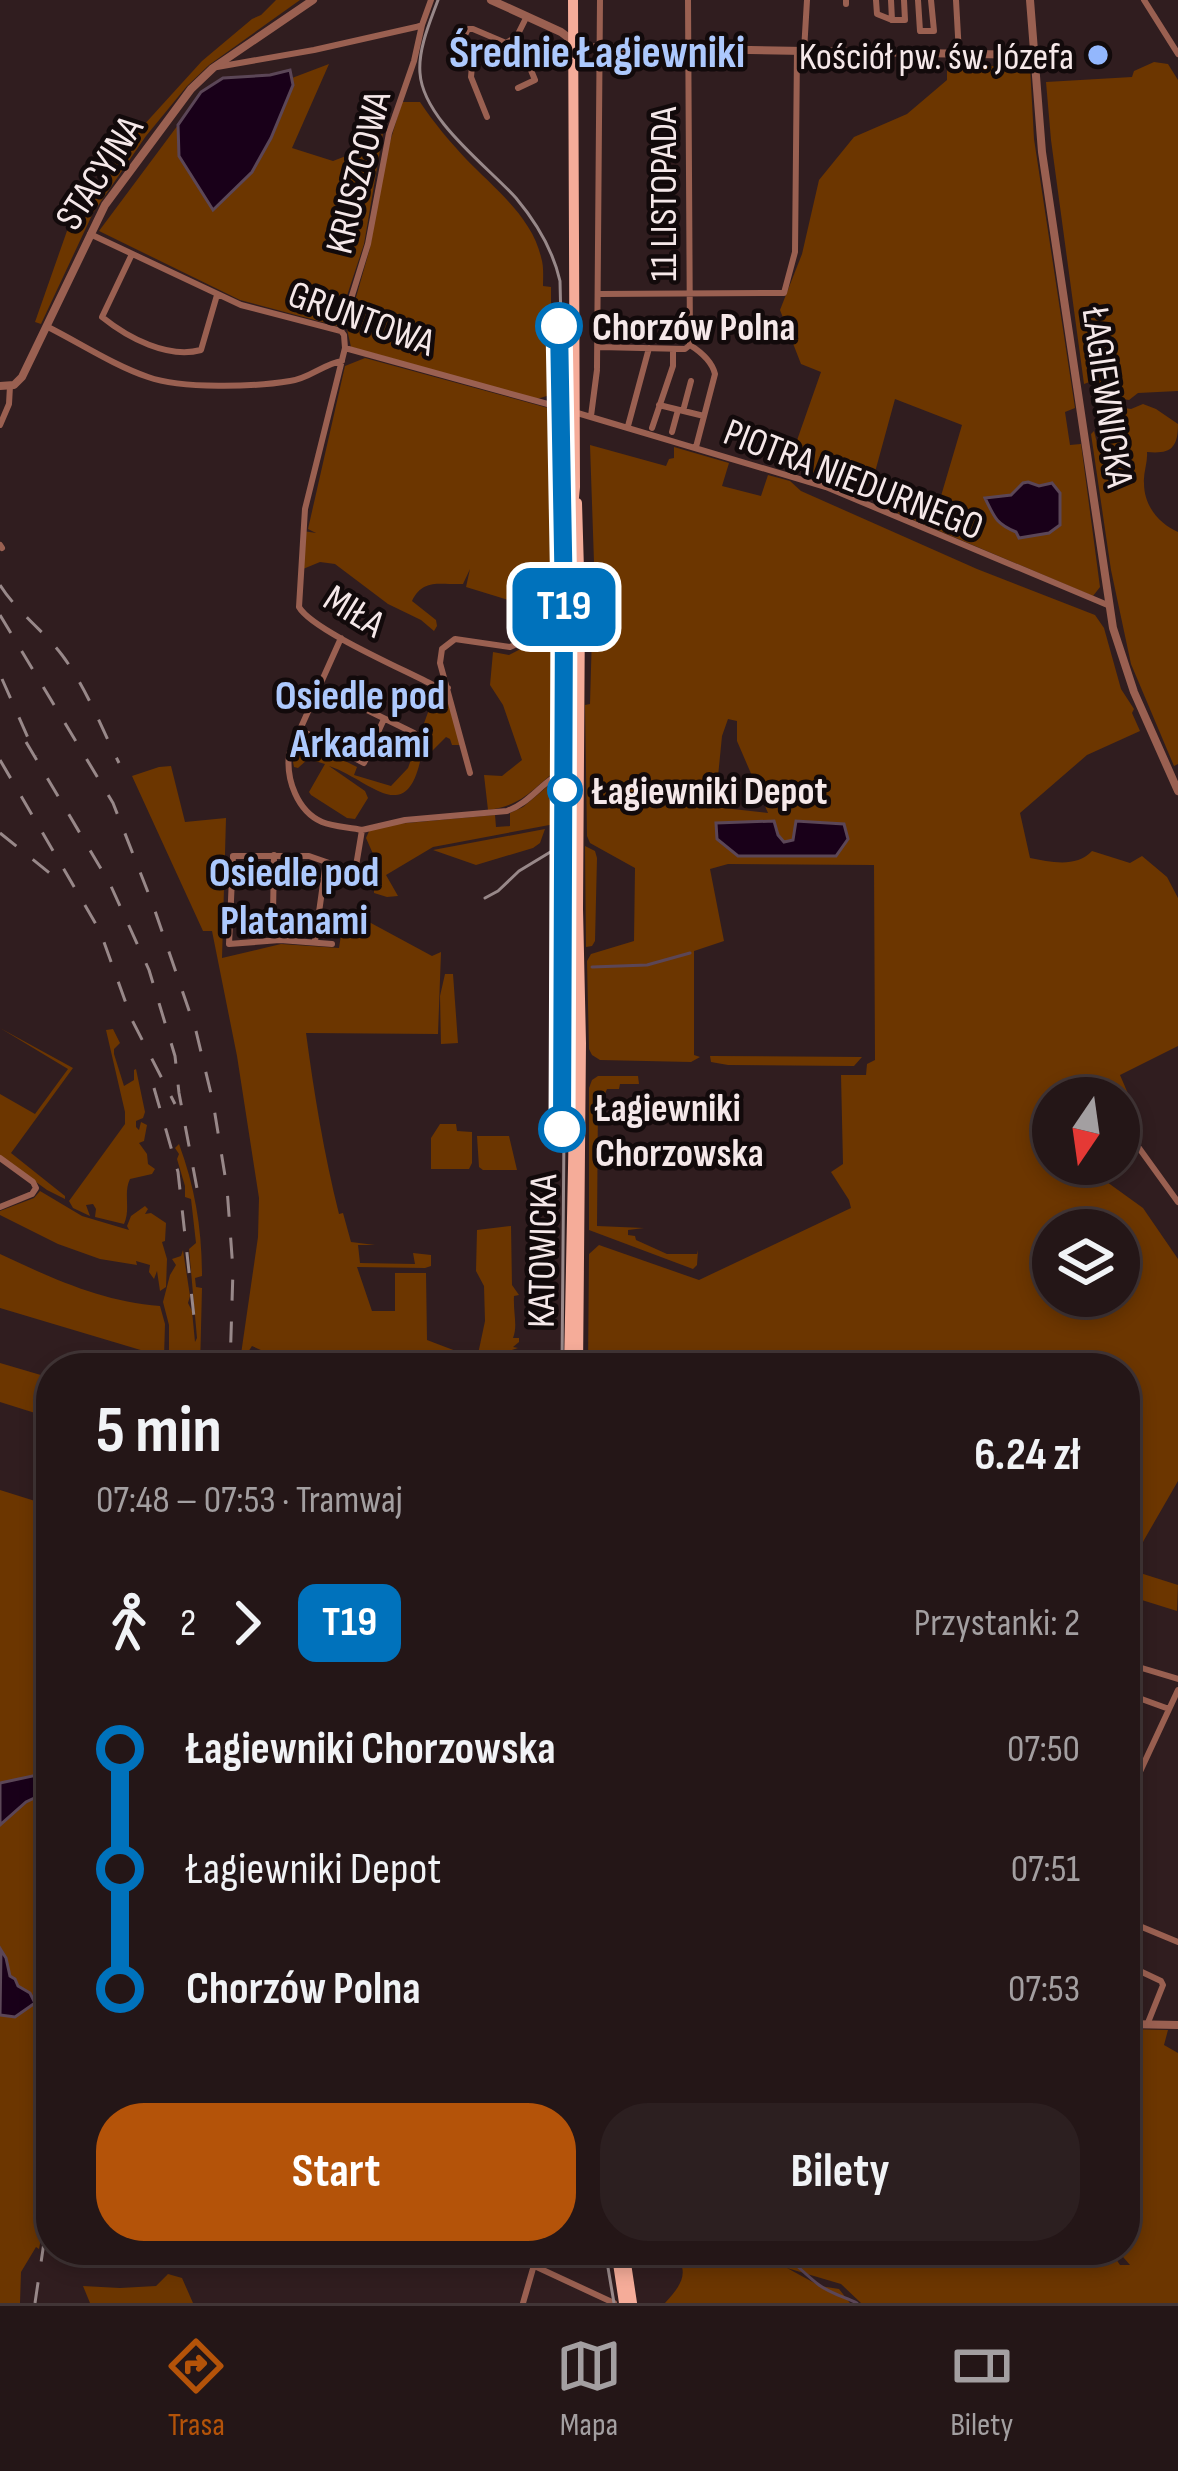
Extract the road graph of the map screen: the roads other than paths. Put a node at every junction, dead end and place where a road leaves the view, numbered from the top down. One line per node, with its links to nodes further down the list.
1 (313, 0): 29 (street, STACYJNA)
2 (431, 0): 18 (street, KRUSZCOWA)
3 (573, 0): 21 (main road, KATOWICKA)
4 (600, 0): 22 (street)
5 (688, 0): 23 (street, 11 LISTOPADA)
6 (807, 0): 24 (street)
7 (876, 0): 17 (street)
8 (891, 0): 17 (street)
9 (904, 0): 17 (street)
10 (918, 0): 11 (street)
11 (932, 0)
12 (956, 0): 25 (street)
13 (1030, 0): 27 (street, ŁAGIEWNICKA)
14 (1144, 0): 26 (street)
15 (494, 1): 16 (street)
16 (526, 16): 19 (street); 21 (street)
17 (892, 20)
18 (422, 25): 29 (street, KRUSZCOWA); 38 (street, KRUSZCOWA)
19 (518, 36): 20 (street); 30 (street)
20 (506, 43): 28 (street); 28 (street)
21 (573, 43): 22 (street); 50 (main road, KATOWICKA)
22 (600, 48): 23 (street); 35 (street)
23 (688, 49): 24 (street); 34 (street, 11 LISTOPADA)
24 (800, 51): 25 (street); 34 (street)
25 (958, 54): 27 (street)
26 (1178, 54)
27 (1035, 55): 59 (street, ŁAGIEWNICKA)
28 (472, 67): 31 (street)
29 (213, 68): 32 (street, STACYJNA)
30 (518, 88)
31 (487, 117)
32 (90, 234): 33 (street, GRUNTOWA); 37 (street, STACYJNA)
33 (132, 254): 36 (street, GRUNTOWA); 36 (street)
34 (689, 292): 35 (street); 39 (street, 11 LISTOPADA)
35 (599, 294): 40 (street)
36 (217, 295): 38 (street, GRUNTOWA)
37 (46, 326): 44 (street); 46 (street, STACYJNA)
38 (341, 331): 41 (street, GRUNTOWA)
39 (690, 345): 43 (street); 52 (street, 11 LISTOPADA)
40 (599, 347): 42 (street); 51 (street)
41 (346, 348): 44 (street); 48 (street, GRUNTOWA)
42 (649, 348): 43 (street); 54 (street)
43 (673, 349): 47 (street)
44 (342, 361): 61 (street, MIŁA)
45 (692, 381): 49 (street)
46 (5, 386): 53 (street, STACYJNA)
47 (659, 405): 49 (street); 55 (street)
48 (555, 406)
49 (681, 410): 52 (street); 56 (street)
50 (574, 412): 51 (street, PIOTRA NIEDURNEGO); 58 (main road, KATOWICKA)
51 (591, 416): 54 (street, PIOTRA NIEDURNEGO)
52 (704, 416): 57 (street, 11 LISTOPADA)
53 (0, 424)
54 (627, 427): 57 (street, PIOTRA NIEDURNEGO)
55 (652, 428)
56 (672, 432)
57 (696, 447): 59 (street, PIOTRA NIEDURNEGO)
58 (575, 488): 60 (main road, KATOWICKA); 80 (main road, KATOWICKA)
59 (1110, 606): 69 (street, ŁAGIEWNICKA)
60 (573, 635): 63 (street); 67 (main road, KATOWICKA)
61 (341, 638): 62 (street); 63 (street, MIŁA)
62 (319, 686): 64 (street); 65 (street)
63 (448, 688): 68 (street)
64 (384, 719): 65 (street); 66 (street)
65 (300, 730): 70 (street)
66 (413, 733)
67 (572, 770): 70 (street); 81 (main road, KATOWICKA)
68 (470, 772)
69 (1178, 791)
70 (362, 830): 72 (street)
71 (274, 855): 72 (street); 73 (street); 74 (street)
72 (326, 862): 74 (street)
73 (273, 915)
74 (315, 943): 75 (street)
75 (332, 944)
76 (1140, 1149): 78 (street)
77 (0, 1159): 79 (street)
78 (1178, 1202)
79 (0, 1207)
80 (575, 1353)
81 (575, 1353)
82 (1140, 1668): 83 (street)
83 (1178, 1679)
84 (1178, 1690): 86 (street)
85 (1140, 1699): 86 (street)
86 (1168, 1711): 87 (street); 88 (street)
87 (1178, 1717)
88 (1140, 1767)
89 (1140, 1926): 90 (street)
90 (1178, 1942)
91 (1140, 1971): 93 (street)
92 (1140, 2025): 93 (street)
93 (1148, 2025): 94 (street)
94 (1178, 2025)
95 (534, 2265): 97 (street); 99 (street)
96 (622, 2265): 98 (main road)
97 (595, 2294): 98 (street); 98 (street)
98 (625, 2300)
99 (523, 2303)

